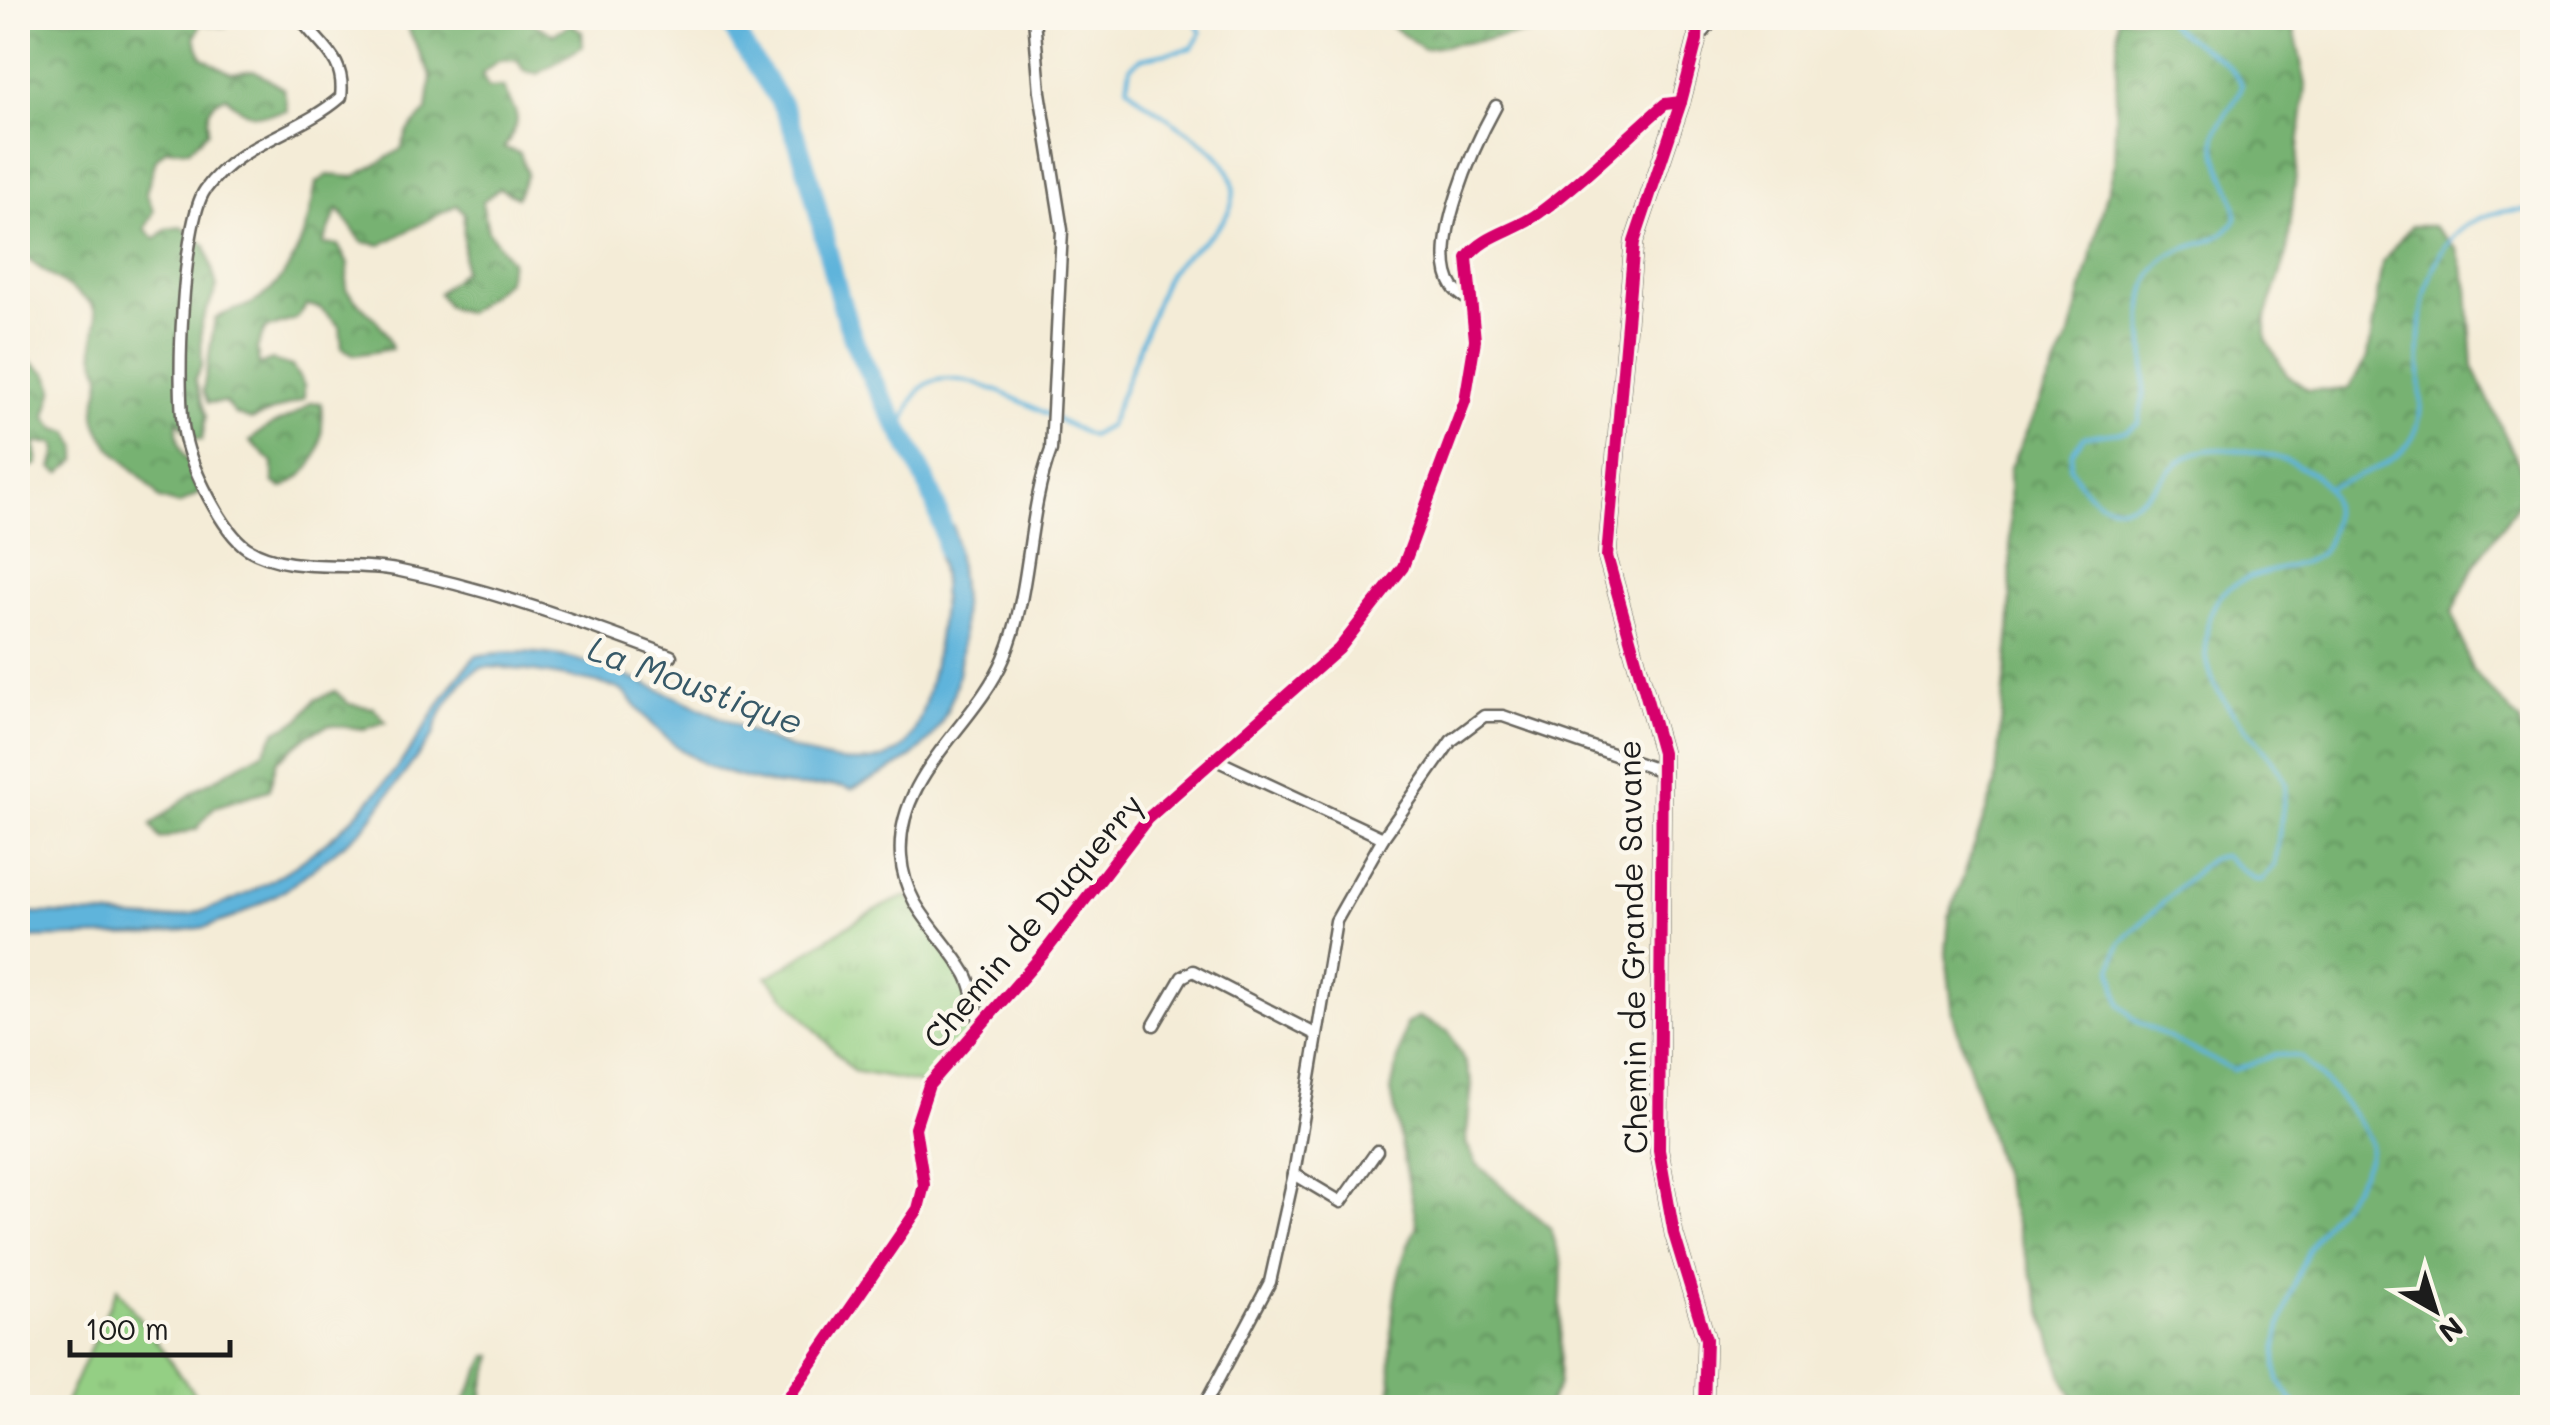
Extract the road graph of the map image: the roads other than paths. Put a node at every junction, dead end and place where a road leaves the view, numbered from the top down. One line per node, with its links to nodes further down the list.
1 (300, 18): 9 (street)
2 (1034, 18): 13 (street)
3 (1698, 18): 5 (street, Chemin de Grande Savane)
4 (1715, 18): 5 (street)
5 (1697, 40): 6 (street, Chemin de Grande Savane)
6 (1680, 102): 8 (street, Chemin de Duquerry); 11 (street, Chemin de Grande Savane)
7 (1496, 106): 8 (street)
8 (1472, 302): 10 (street, Chemin de Duquerry)
9 (671, 656)
10 (1214, 759): 12 (street); 13 (street, Chemin de Duquerry)
11 (1664, 772): 12 (street); 20 (street, Chemin de Grande Savane)
12 (1383, 838): 15 (street)
13 (980, 1025): 18 (street, Chemin de Duquerry)
14 (1154, 1025): 15 (street)
15 (1314, 1034): 17 (street)
16 (1376, 1151): 17 (street)
17 (1294, 1174): 19 (street)
18 (781, 1408)
19 (1203, 1408)
20 (1704, 1408)

